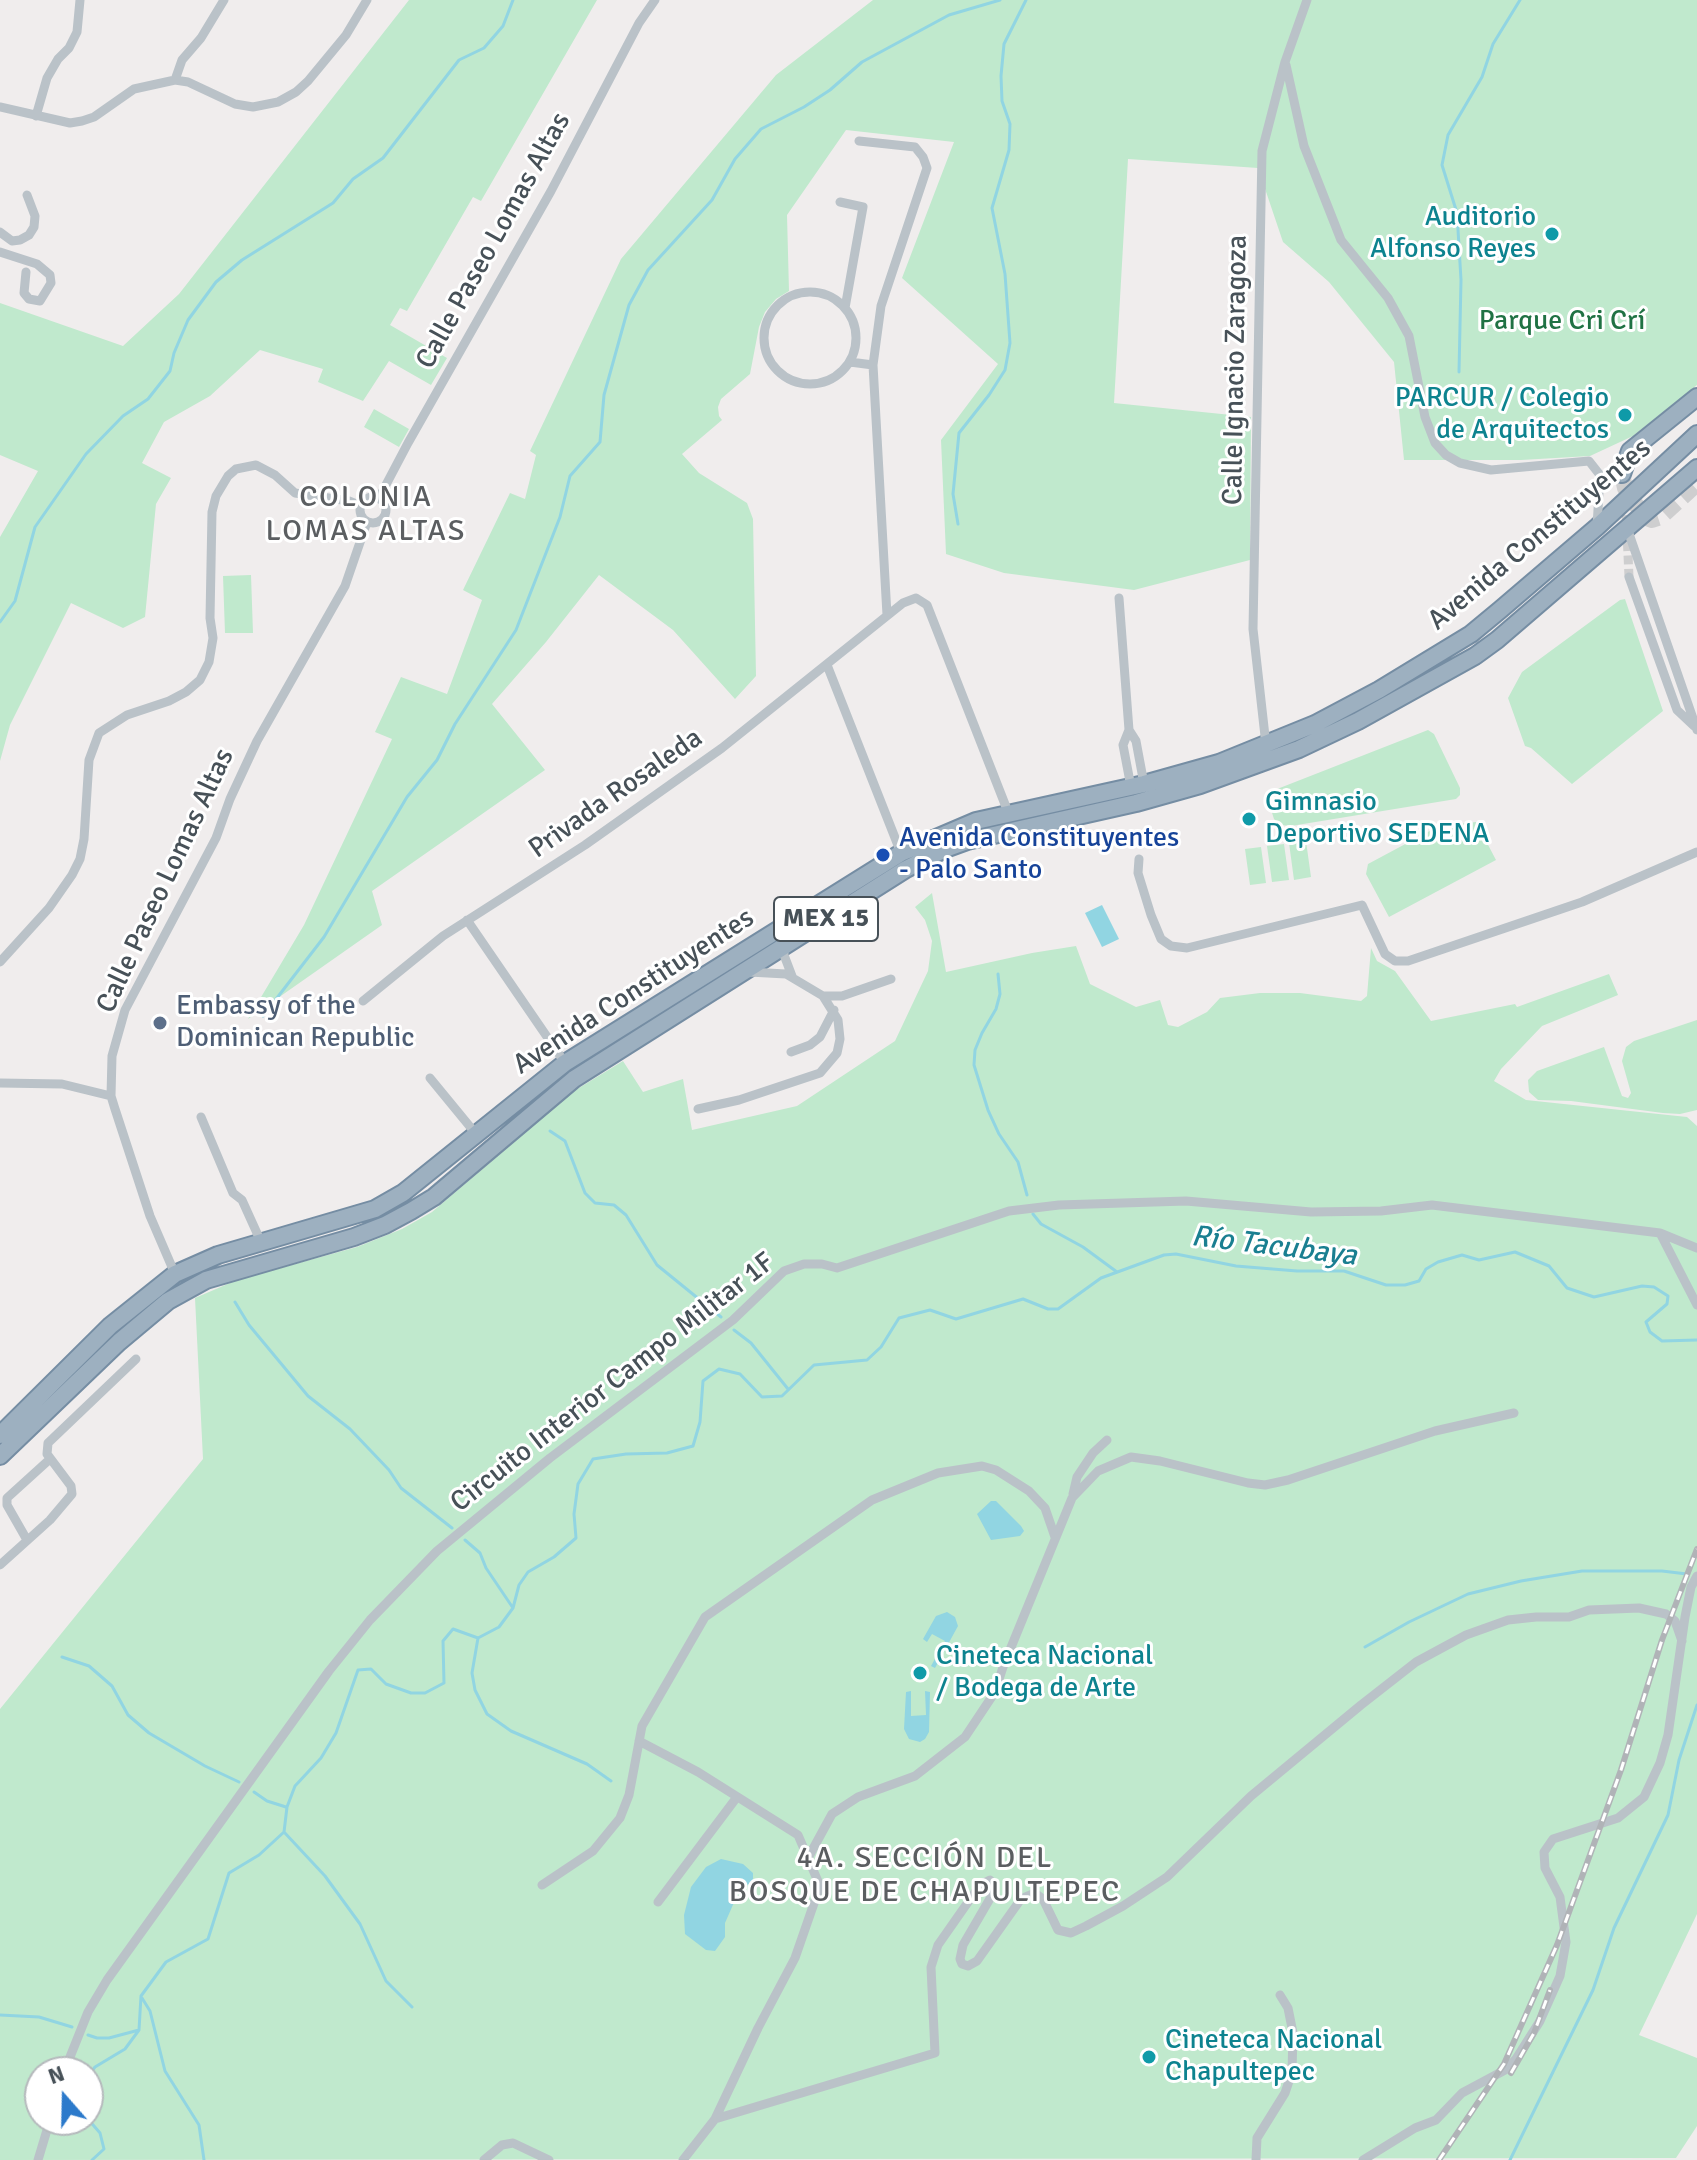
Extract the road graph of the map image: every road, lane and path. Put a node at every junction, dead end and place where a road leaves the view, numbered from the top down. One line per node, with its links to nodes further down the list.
1 (80, 0): 9 (street)
2 (224, 0): 7 (street)
3 (367, 0): 7 (street)
4 (1307, 0): 6 (street, Calle Ignacio Zaragoza)
5 (652, 2): 23 (street, Calle Paseo Lomas Altas)
6 (1285, 62): 26 (street); 33 (street, Calle Ignacio Zaragoza)
7 (175, 80): 9 (street)
8 (0, 107): 9 (street)
9 (36, 116)
10 (859, 141): 18 (street)
11 (27, 195): 13 (street)
12 (840, 202): 16 (street)
13 (0, 232)
14 (0, 252): 15 (street)
15 (26, 272)
16 (845, 308): 17 (street); 17 (street)
17 (850, 362): 18 (street)
18 (873, 365): 30 (street)
19 (1697, 397): 22 (highway)
20 (1697, 434): 26 (highway, Avenida Constituyentes / MEX 15)
21 (1697, 468): 27 (highway, Avenida Constituyentes / MEX 15)
22 (1622, 474)
23 (379, 498): 24 (street); 25 (street)
24 (361, 506): 25 (street); 41 (street)
25 (367, 522): 52 (street, Calle Paseo Lomas Altas)
26 (1597, 527): 33 (highway, Avenida Constituyentes / MEX 15)
27 (1627, 528): 32 (street); 40 (highway, Avenida Constituyentes / MEX 15)
28 (1629, 577): 32 (street)
29 (1119, 598): 34 (street)
30 (887, 615): 31 (street, Privada Rosaleda); 35 (street, Privada Rosaleda)
31 (827, 665): 37 (street); 39 (street, Privada Rosaleda)
32 (1697, 729)
33 (1266, 746): 34 (highway, Avenida Constituyentes / MEX 15)
34 (1138, 786): 35 (highway, Avenida Constituyentes / MEX 15)
35 (1008, 812): 37 (highway, Avenida Constituyentes / MEX 15)
36 (1697, 852): 38 (street)
37 (901, 853): 49 (highway, Avenida Constituyentes / MEX 15)
38 (1139, 859)
39 (467, 920): 46 (street, Privada Rosaleda); 49 (street)
40 (784, 945): 42 (highway, Avenida Constituyentes / MEX 15); 43 (street)
41 (0, 962)
42 (742, 973): 43 (street); 65 (highway, Avenida Constituyentes / MEX 15)
43 (792, 976): 45 (street)
44 (891, 979): 45 (street)
45 (823, 996): 47 (street)
46 (363, 1001)
47 (834, 1010): 48 (street); 53 (street)
48 (791, 1052)
49 (565, 1063): 55 (highway, Avenida Constituyentes / MEX 15)
50 (430, 1078): 55 (street)
51 (0, 1083): 52 (street)
52 (111, 1096): 59 (street, Calle Paseo Lomas Altas)
53 (698, 1109)
54 (201, 1117): 57 (street)
55 (476, 1134): 57 (highway, Avenida Constituyentes / MEX 15)
56 (1660, 1233): 58 (street, Circuito Interior Campo Militar 1F); 60 (street); 79 (street, Circuito Interior Campo Militar 1F)
57 (261, 1242): 59 (highway, Avenida Constituyentes / MEX 15)
58 (1697, 1248)
59 (175, 1274): 63 (highway, Avenida Constituyentes / MEX 15)
60 (1697, 1305)
61 (136, 1359): 66 (street)
62 (1514, 1413): 67 (street)
63 (0, 1435)
64 (1107, 1440): 67 (street)
65 (0, 1456)
66 (50, 1459): 69 (street); 69 (street)
67 (1072, 1498): 68 (street)
68 (1055, 1537): 73 (street); 75 (street)
69 (27, 1540): 70 (street)
70 (0, 1565)
71 (1697, 1576): 72 (street)
72 (1682, 1641): 80 (street); 87 (street)
73 (639, 1741): 74 (street); 76 (street)
74 (737, 1797): 75 (street); 77 (street)
75 (808, 1858): 80 (street)
76 (542, 1885)
77 (658, 1902)
78 (1280, 1995): 86 (street)
79 (70, 2056)
80 (715, 2119): 85 (street)
81 (45, 2136): 82 (street)
82 (38, 2160)
83 (484, 2160): 84 (street)
84 (549, 2160)
85 (683, 2160)
86 (1256, 2160)
87 (1363, 2160)

